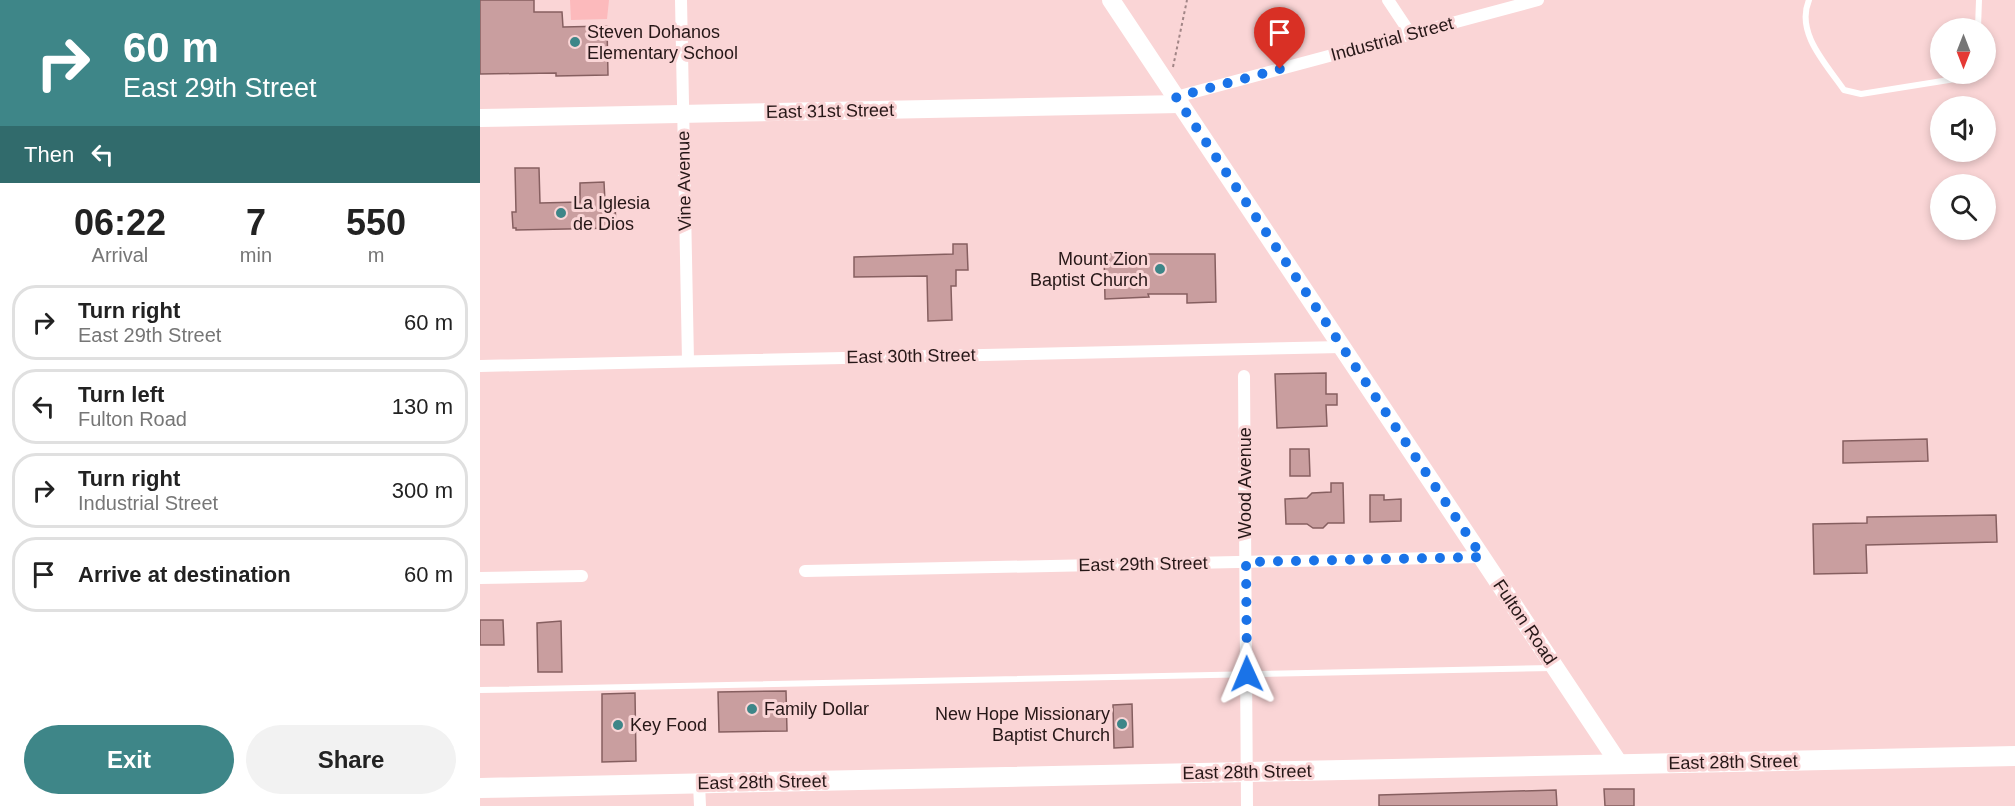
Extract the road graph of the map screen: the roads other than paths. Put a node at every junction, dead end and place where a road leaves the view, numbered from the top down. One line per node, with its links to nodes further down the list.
1 (681, 0): 11 (street, Vine Avenue)
2 (1111, 0): 10 (street, Fulton Road)
3 (1388, 0): 8 (street)
4 (1538, 0): 8 (street, Industrial Street)
5 (1809, 0): 9 (lane)
6 (1979, 0): 7 (lane)
7 (1978, 18)
8 (1410, 33): 10 (street, Industrial Street)
9 (1930, 83)
10 (1178, 101): 11 (street, East 31st Street); 13 (street, Fulton Road)
11 (683, 114): 12 (street, East 31st Street); 14 (street, Vine Avenue)
12 (480, 118)
13 (1342, 347): 14 (street, East 30th Street); 17 (street, Fulton Road)
14 (688, 361): 15 (street, East 30th Street)
15 (480, 366)
16 (1244, 376): 18 (street, Wood Avenue)
17 (1482, 557): 18 (street, East 29th Street); 22 (street, Fulton Road)
18 (1246, 562): 19 (street, East 29th Street); 23 (street, Wood Avenue)
19 (805, 571)
20 (582, 576): 21 (street)
21 (480, 578)
22 (1556, 668): 23 (lane); 26 (street, Fulton Road)
23 (1247, 674): 24 (lane); 27 (street, Wood Avenue)
24 (480, 690)
25 (2015, 756): 26 (main road, East 28th Street)
26 (1620, 765): 27 (main road, East 28th Street)
27 (1247, 772): 28 (main road, East 28th Street); 31 (street, Wood Avenue)
28 (699, 784): 29 (main road, East 28th Street); 30 (street)
29 (480, 788)
30 (700, 806)
31 (1247, 806)

